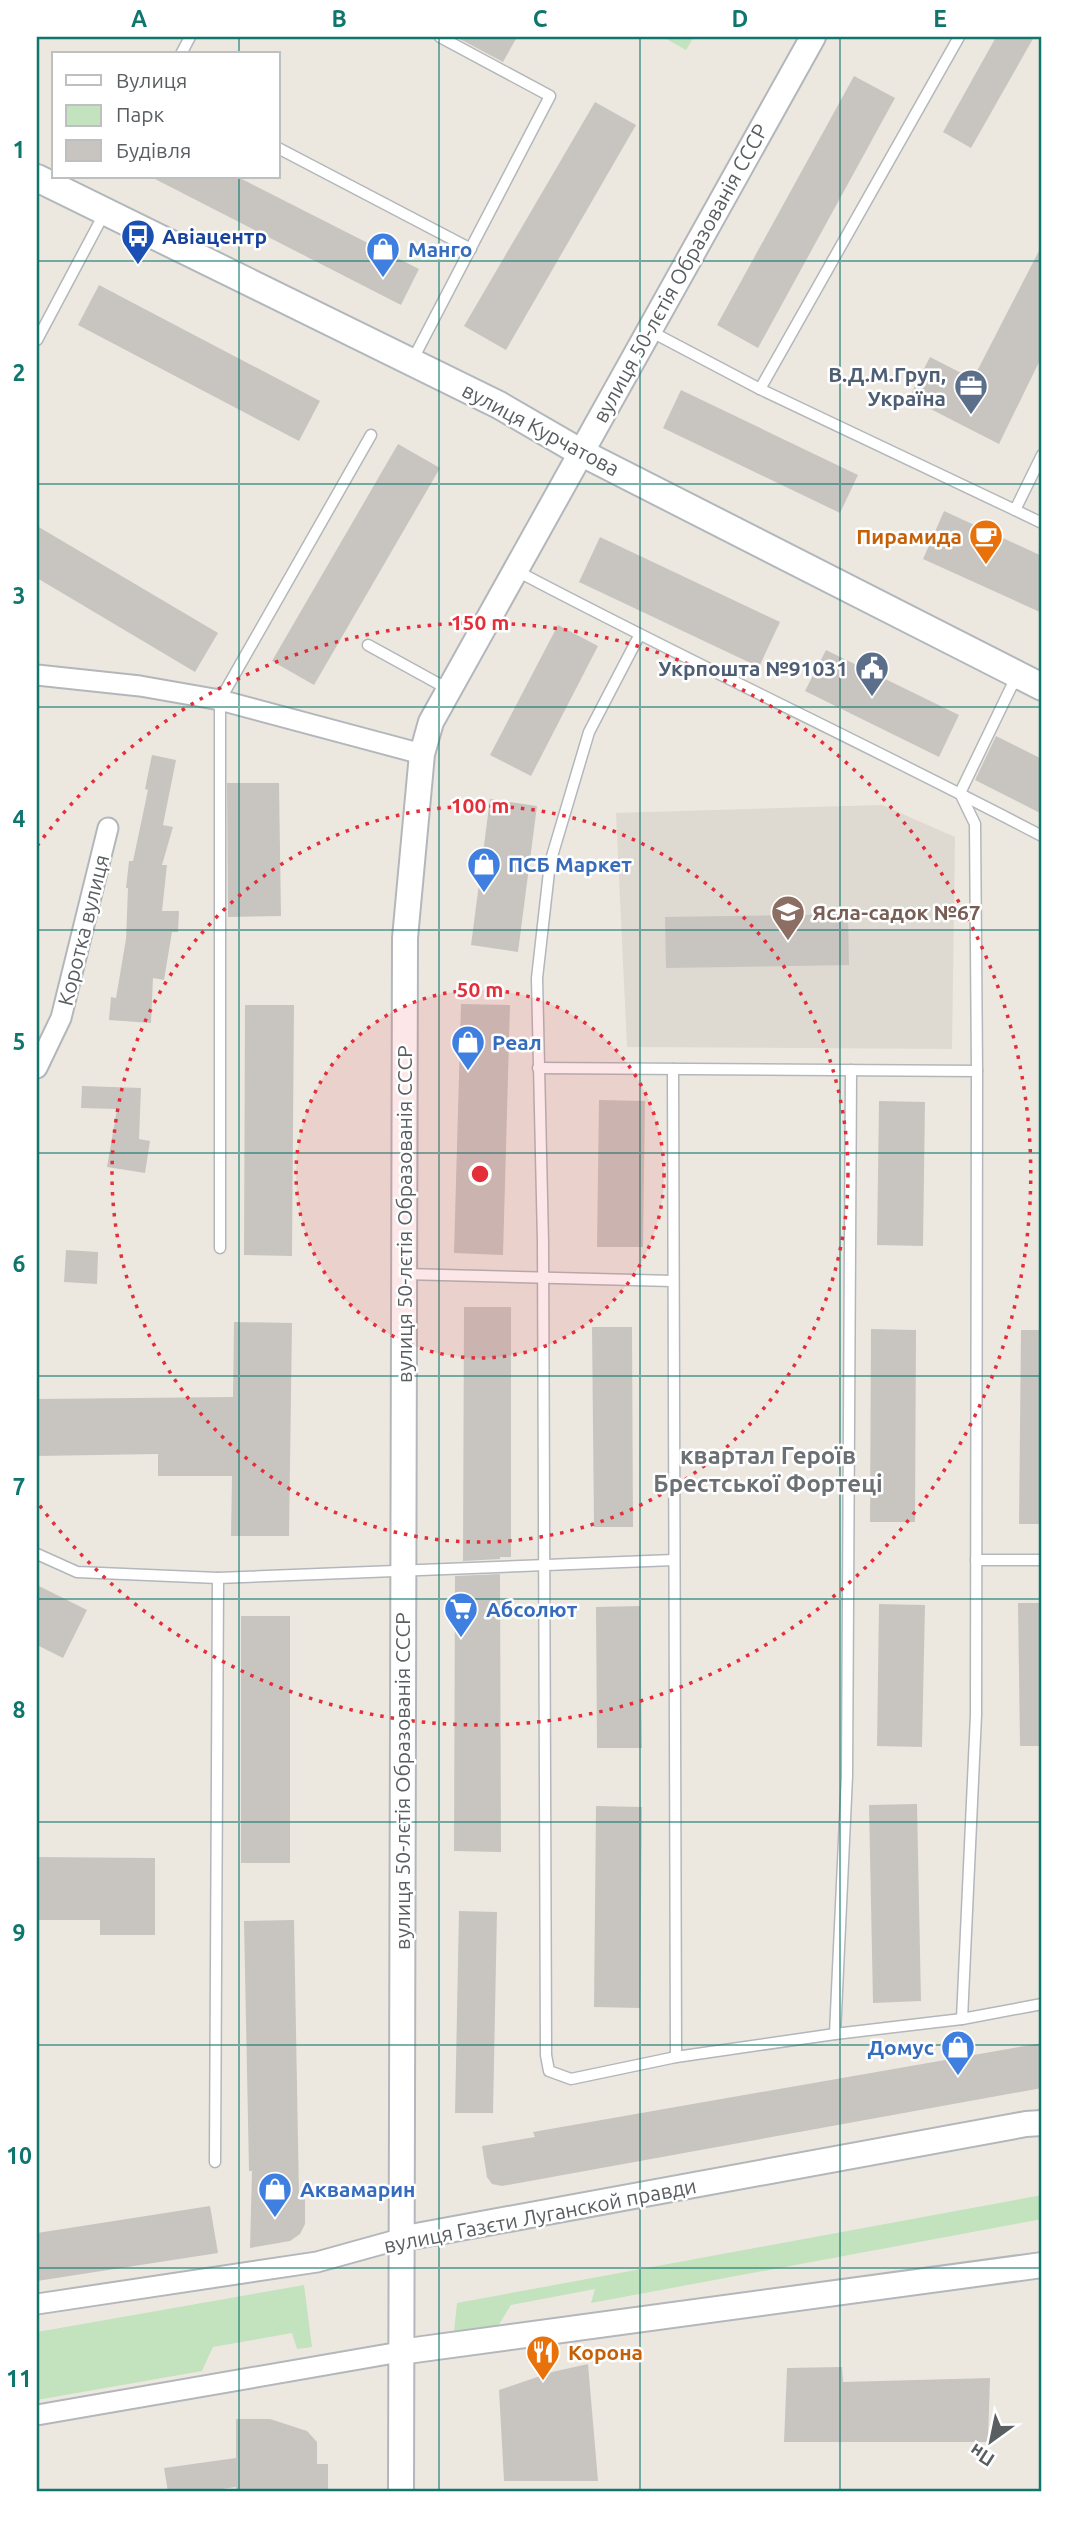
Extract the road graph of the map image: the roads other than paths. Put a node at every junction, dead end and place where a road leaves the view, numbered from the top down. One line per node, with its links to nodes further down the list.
1 (440, 37): 7 (lane)
2 (813, 37): 8 (street, вулиця 50-лєтія Образованія СССР)
3 (959, 37): 11 (lane)
4 (280, 149): 7 (lane)
5 (37, 178): 6 (main road, вулиця Курчатова)
6 (105, 211): 9 (lane); 10 (main road, вулиця Курчатова)
7 (471, 248): 10 (lane)
8 (648, 330): 11 (lane); 13 (street, вулиця 50-лєтія Образованія СССР)
9 (37, 340)
10 (412, 361): 13 (main road, вулиця Курчатова)
11 (760, 389): 15 (lane)
12 (371, 435): 24 (lane)
13 (580, 452): 17 (street, вулиця 50-лєтія Образованія СССР); 20 (main road, вулиця Курчатова)
14 (1042, 456): 15 (lane)
15 (1015, 510): 16 (lane)
16 (1042, 523)
17 (515, 570): 18 (lane); 23 (street, вулиця 50-лєтія Образованія СССР)
18 (639, 636): 26 (lane); 30 (lane)
19 (368, 645): 23 (lane)
20 (1017, 674): 22 (main road, вулиця Курчатова); 26 (lane)
21 (37, 675): 24 (street)
22 (1042, 687)
23 (449, 690): 25 (street, вулиця 50-лєтія Образованія СССР)
24 (220, 700): 25 (street); 34 (lane)
25 (422, 754): 35 (street, вулиця 50-лєтія Образованія СССР)
26 (960, 793): 28 (lane); 33 (lane)
27 (108, 828): 29 (street, Коротка вулиця)
28 (1042, 836)
29 (37, 1068)
30 (538, 1068): 31 (lane); 36 (lane)
31 (673, 1069): 32 (lane); 37 (lane)
32 (851, 1070): 33 (lane); 47 (lane)
33 (977, 1071): 40 (lane)
34 (220, 1248)
35 (403, 1274): 36 (lane); 43 (street, вулиця 50-лєтія Образованія СССР)
36 (543, 1278): 37 (lane); 42 (lane)
37 (673, 1281): 39 (lane)
38 (37, 1553): 44 (lane)
39 (674, 1560): 42 (lane); 48 (lane)
40 (976, 1560): 41 (lane); 46 (lane)
41 (1042, 1560)
42 (544, 1563): 43 (lane); 48 (lane)
43 (403, 1569): 44 (lane); 51 (street, вулиця 50-лєтія Образованія СССР)
44 (218, 1578): 50 (lane)
45 (1042, 2004): 46 (lane)
46 (962, 2019): 47 (lane)
47 (835, 2034): 48 (lane)
48 (676, 2057)
49 (1042, 2123): 51 (street, вулиця Газєти Луганской правди)
50 (215, 2162)
51 (400, 2239): 53 (street, вулиця Газєти Луганской правди); 54 (street, вулиця 50-лєтія Образованія СССР)
52 (1042, 2265): 54 (street)
53 (37, 2304)
54 (400, 2352): 55 (street); 56 (street, вулиця 50-лєтія Образованія СССР)
55 (37, 2415)
56 (401, 2492)

